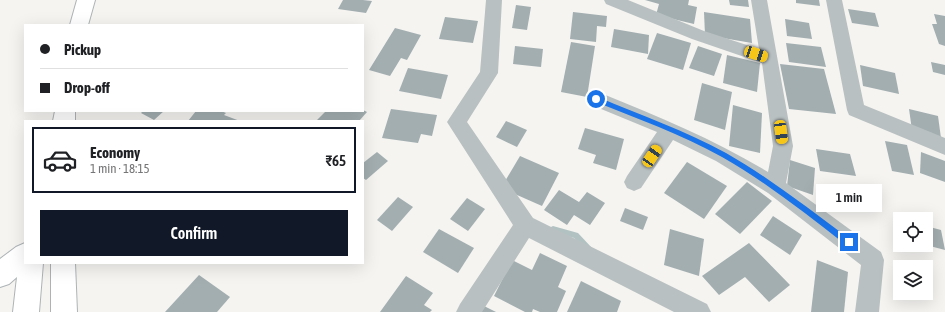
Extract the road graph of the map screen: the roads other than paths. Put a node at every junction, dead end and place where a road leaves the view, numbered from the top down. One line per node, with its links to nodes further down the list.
1 (86, 0): 6 (highway)
2 (494, 0): 13 (street)
3 (612, 0): 7 (street)
4 (759, 0): 7 (street)
5 (834, 0): 10 (street)
6 (79, 24)
7 (770, 59): 12 (street)
8 (596, 99): 9 (street)
9 (670, 130): 11 (street); 12 (street)
10 (945, 147)
11 (634, 182)
12 (775, 187): 22 (street)
13 (525, 225): 20 (street); 21 (street)
14 (24, 256): 17 (highway)
15 (31, 264): 18 (highway)
16 (63, 264): 19 (highway)
17 (0, 275)
18 (26, 312)
19 (64, 312)
20 (468, 312)
21 (699, 312)
22 (867, 312)

